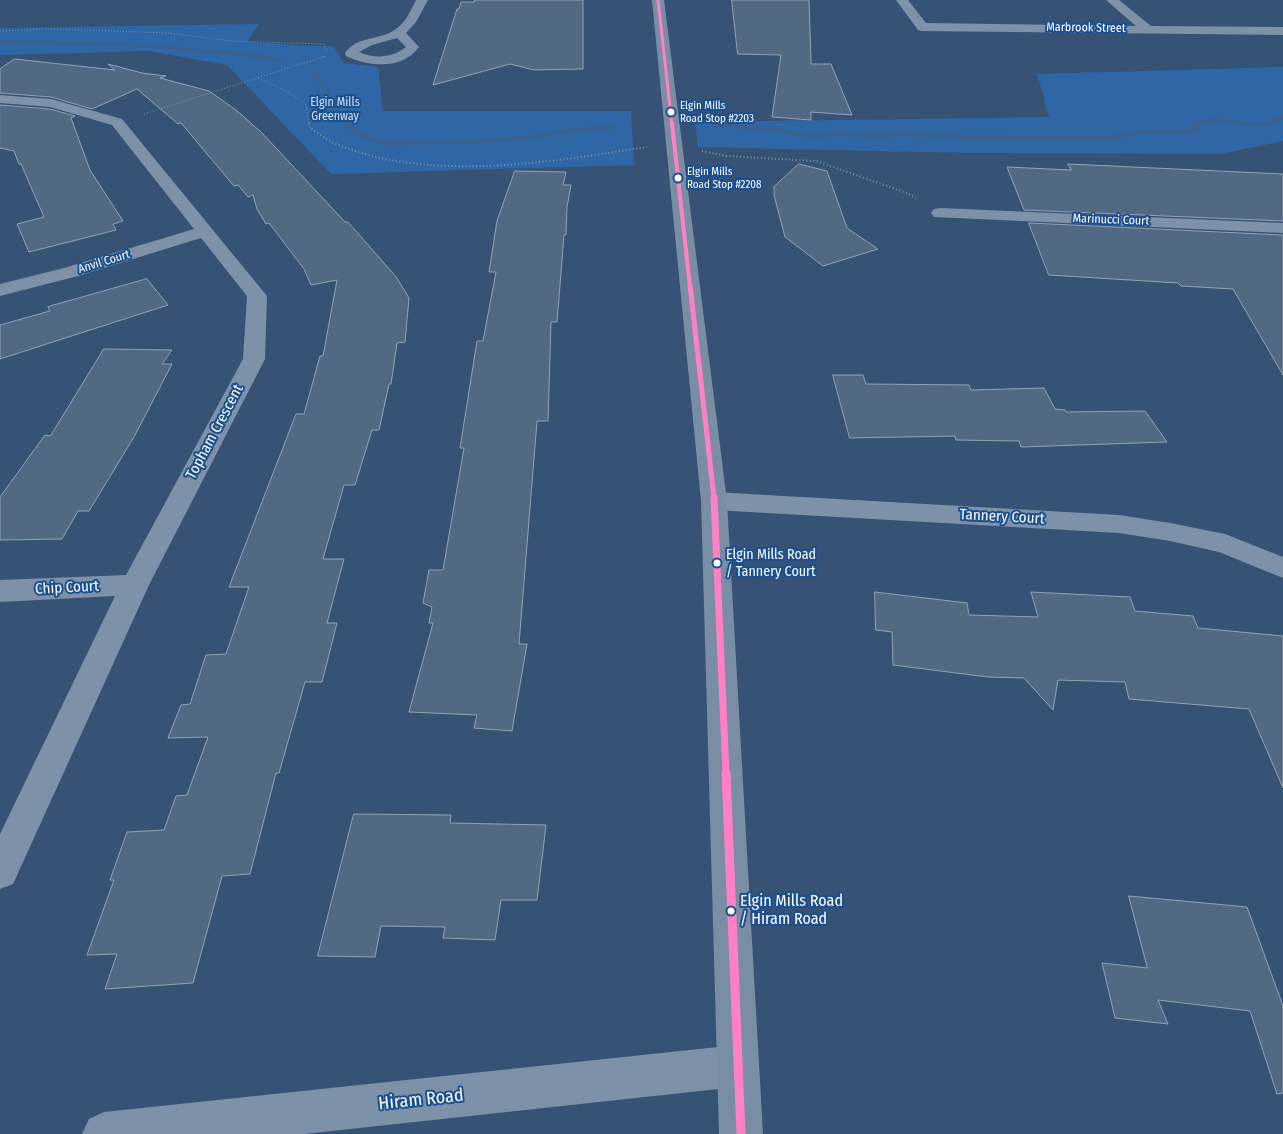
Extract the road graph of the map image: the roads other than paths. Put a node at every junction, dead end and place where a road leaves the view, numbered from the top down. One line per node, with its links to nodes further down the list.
1 (422, 0): 7 (street)
2 (658, 0): 13 (main road)
3 (902, 0): 5 (street, Marbrook Street)
4 (1112, 0): 5 (street)
5 (1147, 29): 6 (street, Marbrook Street)
6 (1283, 31)
7 (399, 34)
8 (0, 99): 11 (street, Topham Crescent)
9 (940, 213): 10 (street, Marinucci Court)
10 (1283, 228)
11 (206, 232): 12 (street, Anvil Court); 15 (street, Topham Crescent)
12 (0, 290)
13 (714, 501): 14 (street, Tannery Court); 18 (main road)
14 (1283, 568)
15 (135, 585): 16 (street, Chip Court); 17 (street, Topham Crescent)
16 (0, 591)
17 (0, 872)
18 (737, 1066): 19 (street, Hiram Road); 20 (main road)
19 (104, 1134)
20 (741, 1134)

